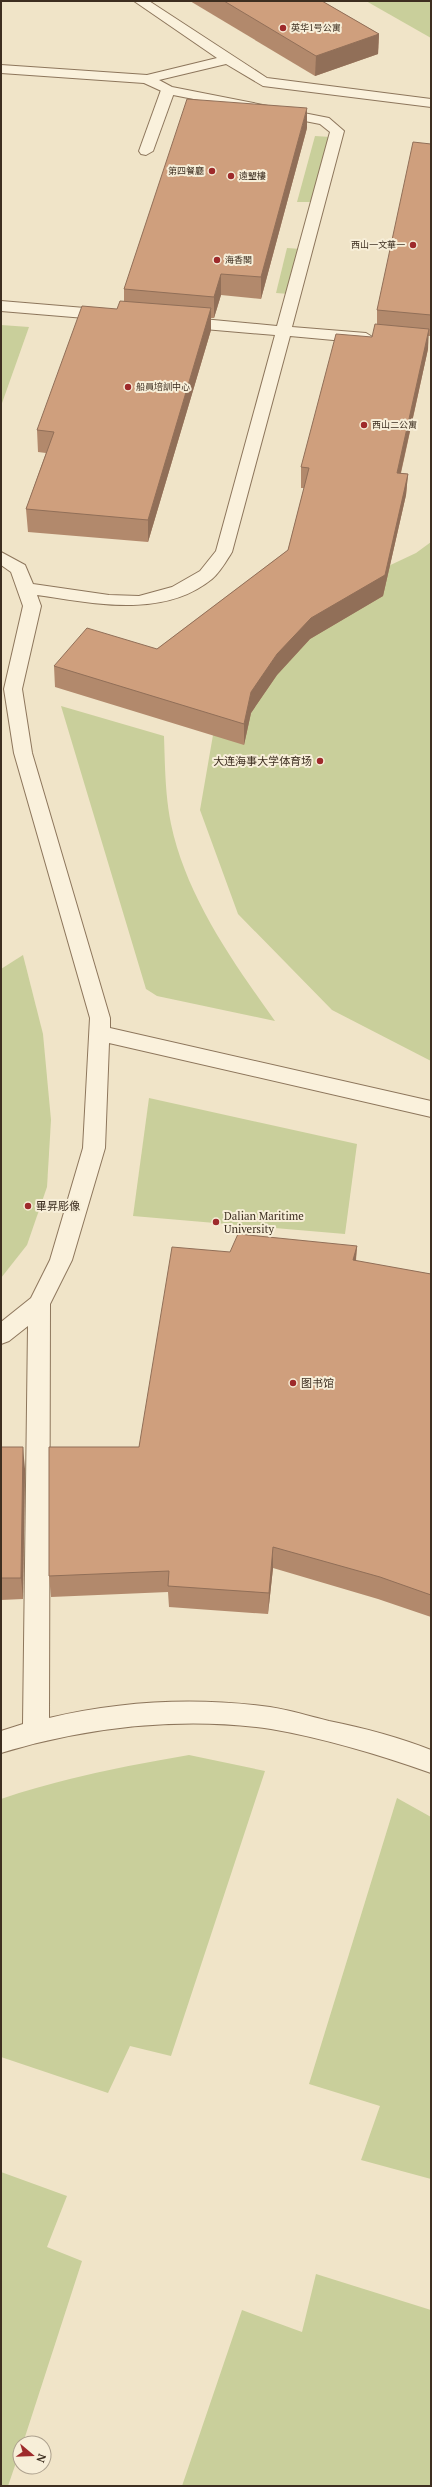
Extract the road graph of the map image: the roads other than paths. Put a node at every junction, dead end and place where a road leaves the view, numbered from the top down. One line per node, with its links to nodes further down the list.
1 (140, 1): 2 (street)
2 (228, 59): 4 (street); 6 (street)
3 (1, 69): 4 (street)
4 (147, 79): 5 (street)
5 (168, 90): 7 (street); 11 (street)
6 (431, 103)
7 (146, 151)
8 (1, 306): 9 (street)
9 (127, 317)
10 (166, 320): 11 (street)
11 (284, 331): 12 (street); 14 (street)
12 (385, 339)
13 (1, 557): 14 (street)
14 (26, 588): 15 (street)
15 (98, 1033): 16 (street); 17 (street)
16 (431, 1108)
17 (38, 1304): 18 (street); 19 (street)
18 (1, 1335)
19 (36, 1730): 20 (street); 21 (street)
20 (1, 1742)
21 (431, 1762)

